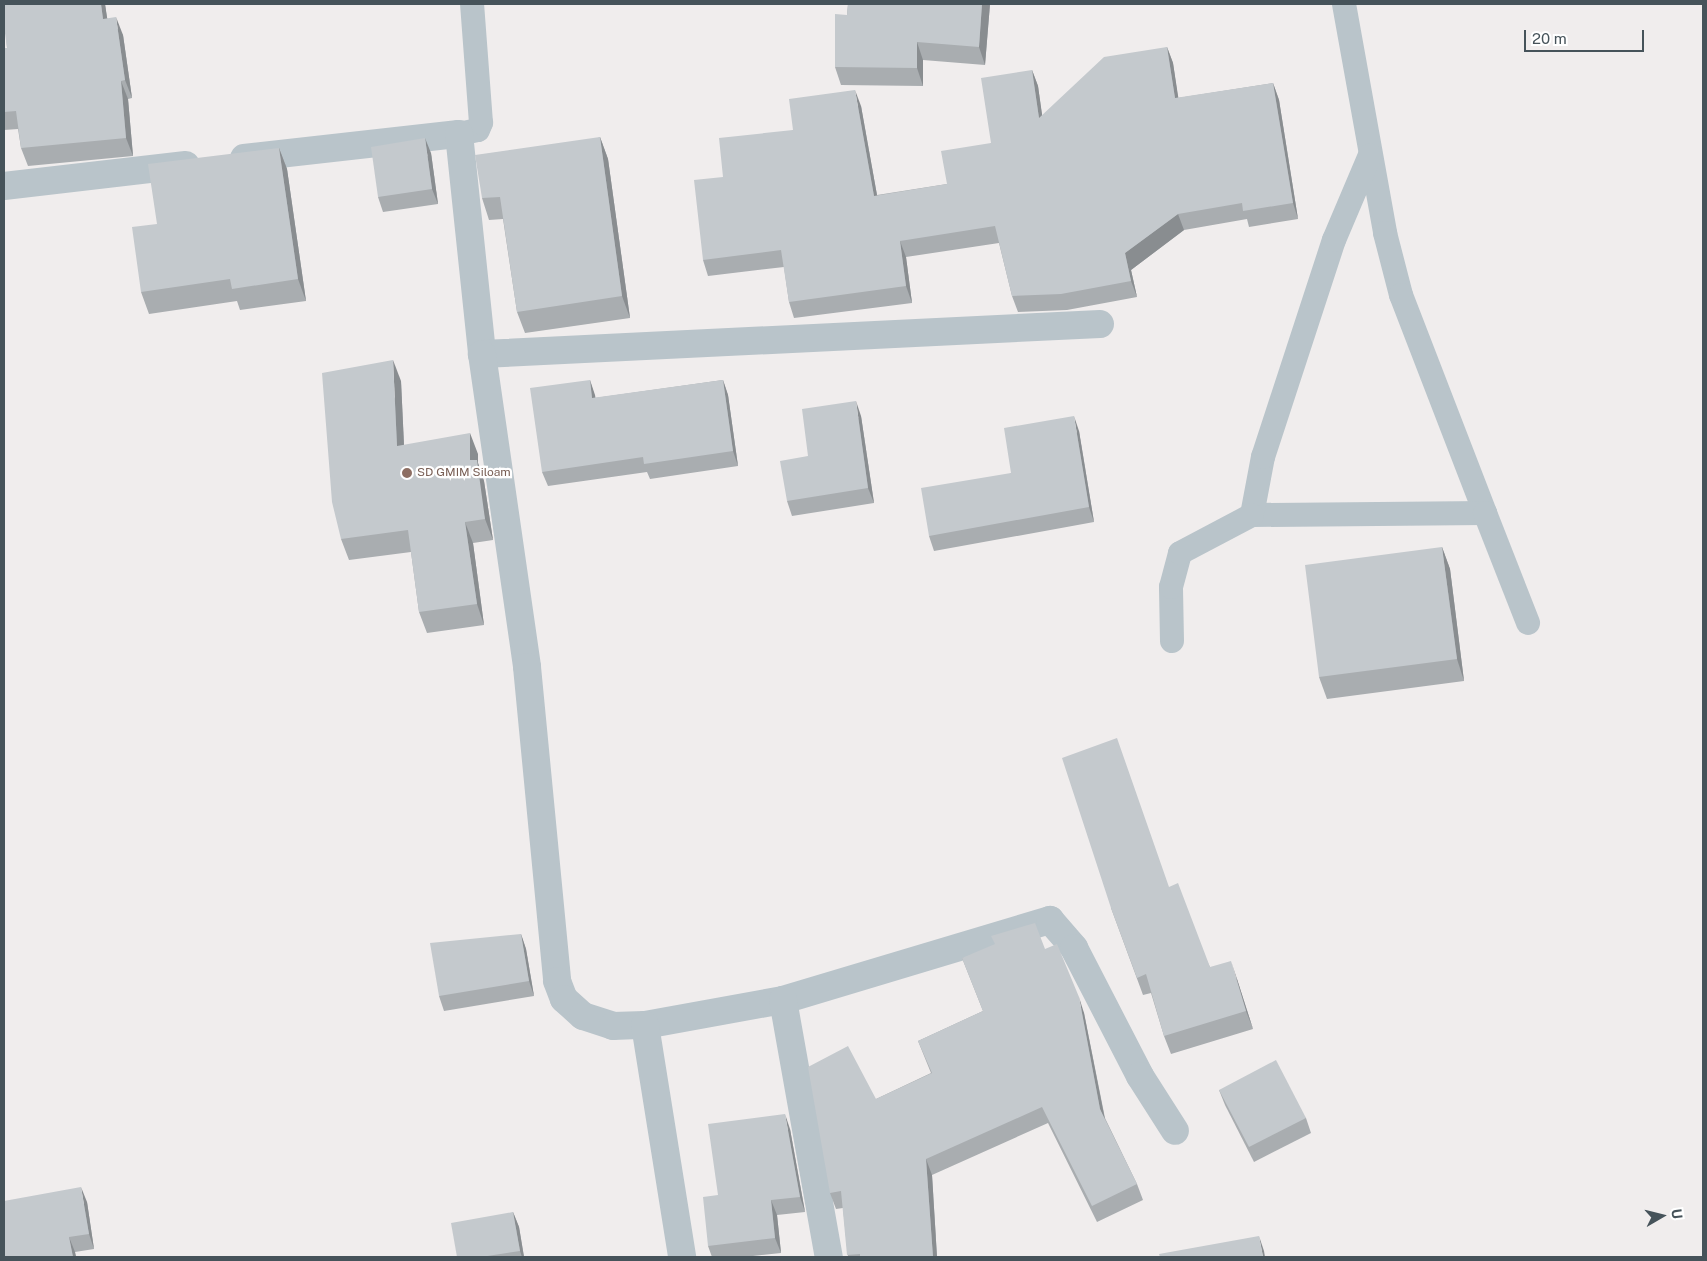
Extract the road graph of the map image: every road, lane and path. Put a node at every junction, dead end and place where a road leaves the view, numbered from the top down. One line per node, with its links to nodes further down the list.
1 (472, 4): 3 (lane)
2 (1344, 4): 4 (lane)
3 (459, 134): 5 (street); 7 (street)
4 (1370, 155): 8 (lane); 9 (lane)
5 (4, 186)
6 (1100, 324): 7 (street)
7 (482, 354): 13 (street)
8 (1485, 513): 9 (lane); 10 (lane)
9 (1252, 515): 11 (lane)
10 (1528, 623)
11 (1172, 641)
12 (783, 1000): 13 (street); 14 (street); 16 (street)
13 (646, 1025): 15 (street)
14 (1175, 1131)
15 (682, 1257)
16 (829, 1257)

